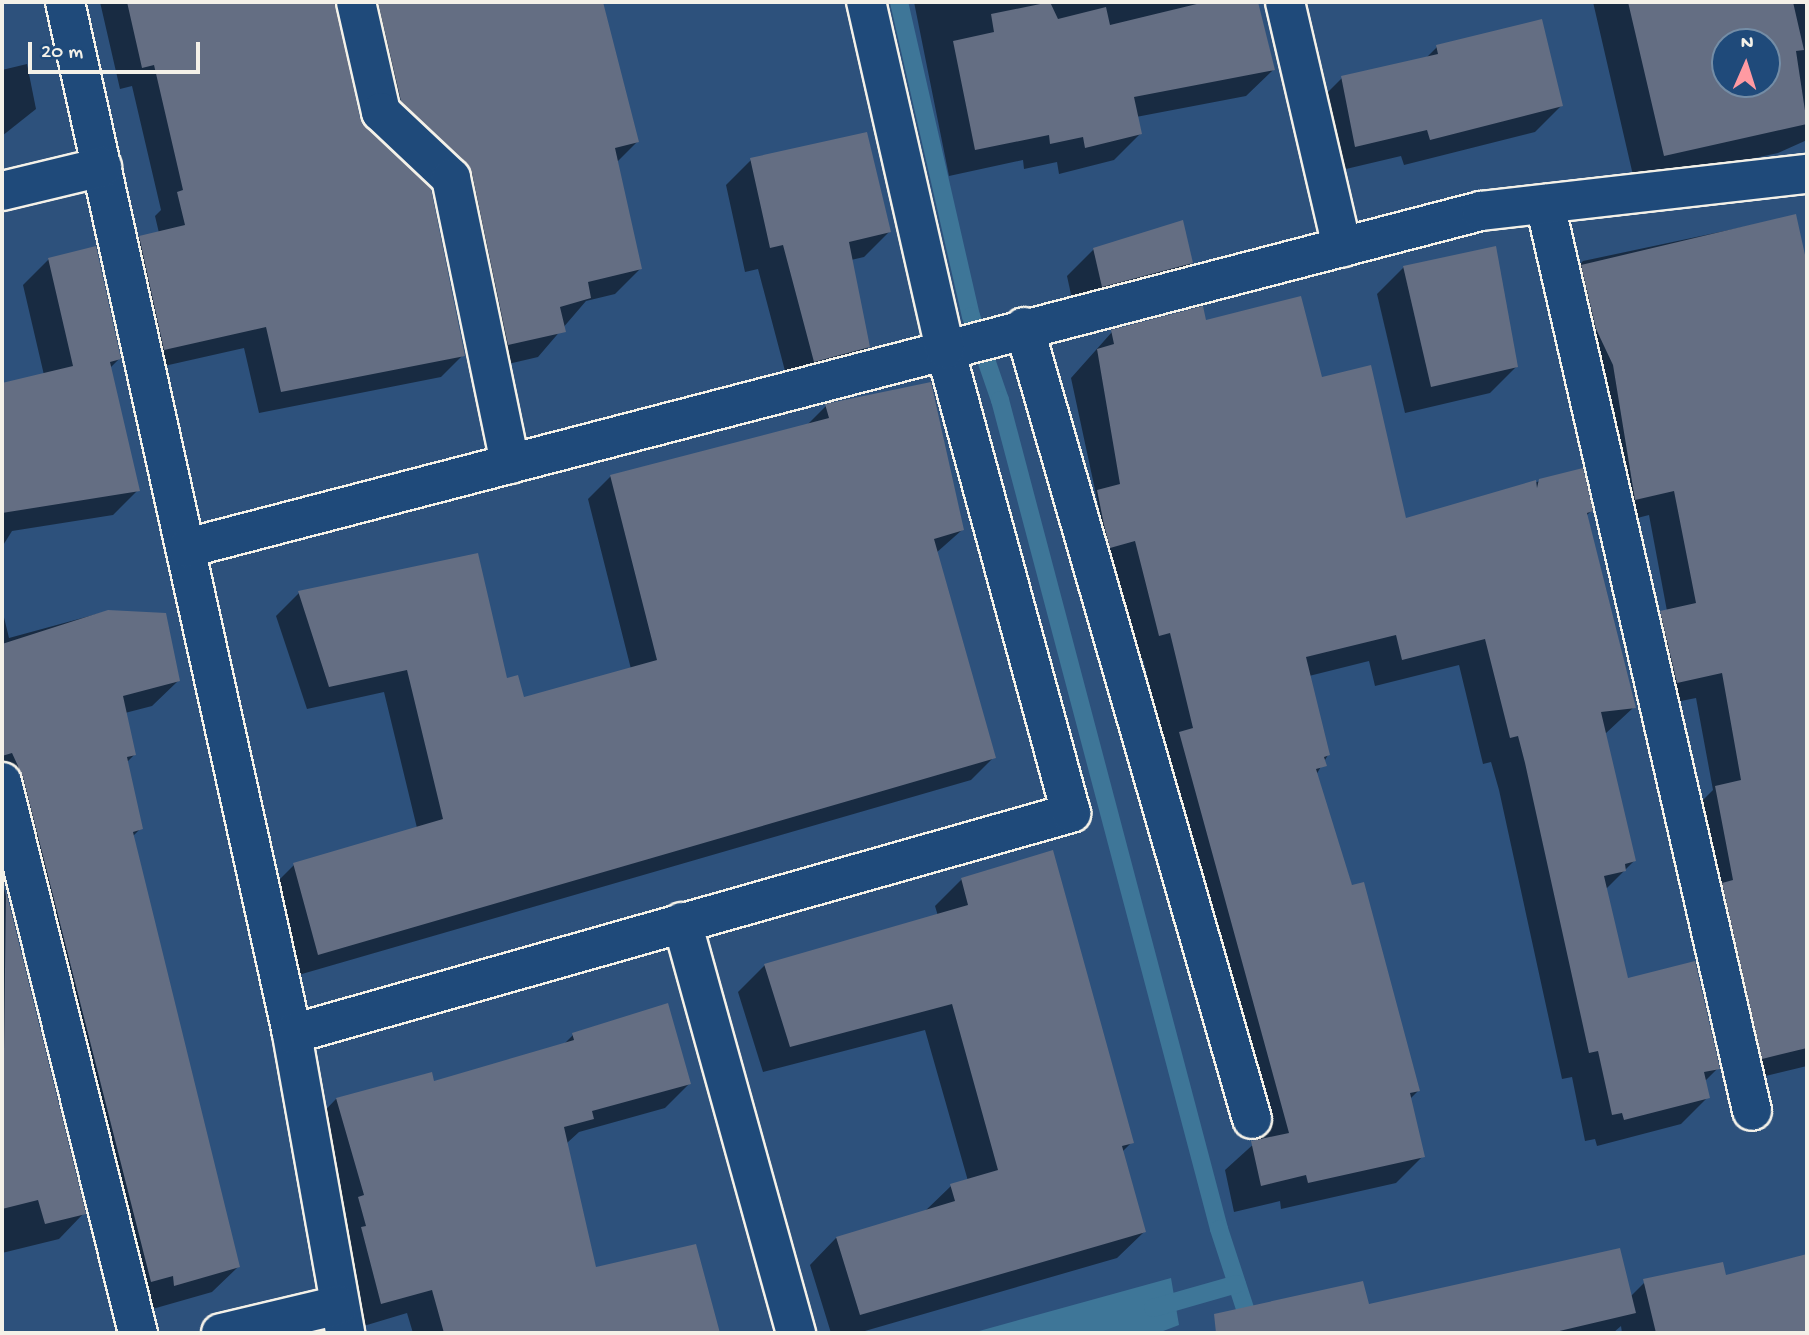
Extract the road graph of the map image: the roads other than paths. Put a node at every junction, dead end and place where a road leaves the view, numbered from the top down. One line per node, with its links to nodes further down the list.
1 (65, 2): 5 (street)
2 (356, 2): 12 (street)
3 (866, 2): 11 (street)
4 (1285, 2): 9 (street)
5 (102, 167): 7 (street); 13 (street)
6 (1807, 174): 8 (street)
7 (2, 191)
8 (1545, 204): 9 (street); 17 (street)
9 (1342, 247): 10 (street)
10 (1010, 331): 11 (street); 18 (street)
11 (952, 347): 12 (street); 15 (street)
12 (510, 464): 13 (street)
13 (187, 548): 16 (street)
14 (2, 782): 20 (street)
15 (682, 922): 16 (street); 22 (street)
16 (292, 1034): 19 (street)
17 (1752, 1111)
18 (1252, 1119)
19 (342, 1319): 21 (street)
20 (138, 1333)
21 (221, 1333)
22 (796, 1333)

